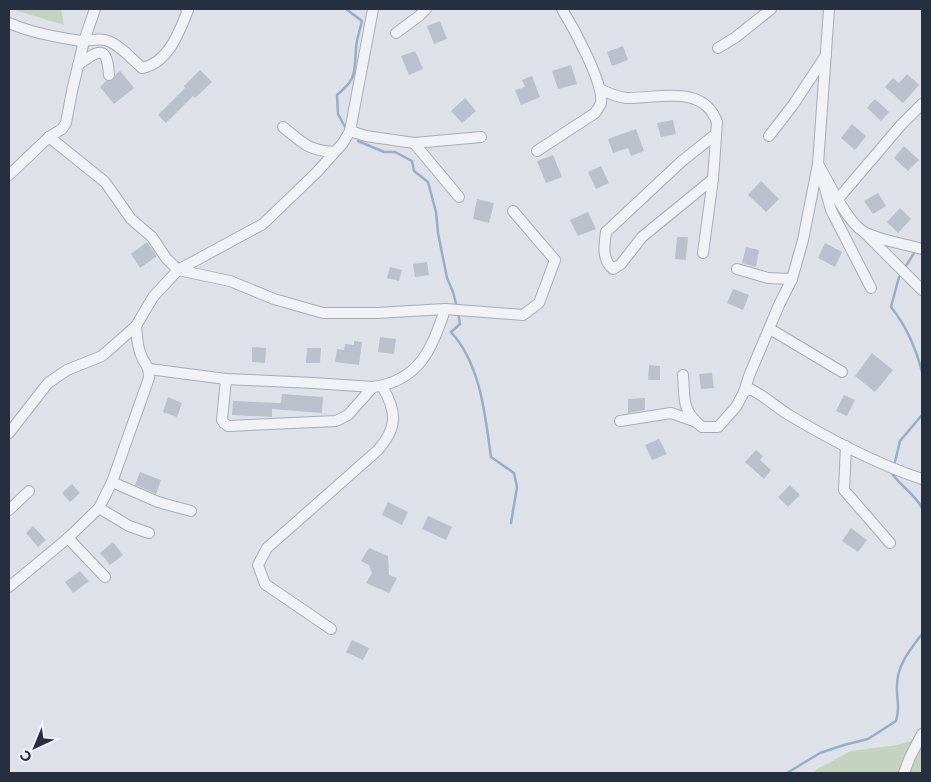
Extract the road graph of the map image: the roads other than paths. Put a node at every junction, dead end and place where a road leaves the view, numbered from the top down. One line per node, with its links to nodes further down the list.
1 (95, 9): 10 (street)
2 (186, 9): 10 (street)
3 (373, 9): 18 (street)
4 (426, 9): 9 (street)
5 (562, 9): 15 (street)
6 (770, 9): 11 (street)
7 (829, 9): 12 (street)
8 (9, 23): 10 (street)
9 (396, 33)
10 (84, 41): 13 (street)
11 (718, 48)
12 (827, 54): 20 (street); 26 (street)
13 (78, 65): 14 (street); 21 (street)
14 (109, 75)
15 (600, 89): 19 (street); 24 (street)
16 (922, 104): 30 (street)
17 (283, 127): 25 (street)
18 (350, 131): 23 (street); 25 (street)
19 (716, 134): 28 (street); 28 (street)
20 (769, 136)
21 (49, 137): 27 (street); 36 (street)
22 (481, 137): 23 (street)
23 (414, 144): 29 (street)
24 (537, 151)
25 (334, 152): 36 (street)
26 (818, 164): 30 (street); 37 (street); 38 (street)
27 (9, 176)
28 (713, 179): 34 (street)
29 (459, 198)
30 (838, 199): 32 (street)
31 (514, 211): 40 (street)
32 (864, 233): 33 (street); 39 (street)
33 (922, 249)
34 (703, 253)
35 (736, 269): 37 (street)
36 (178, 270): 40 (street); 41 (street)
37 (792, 278): 42 (street)
38 (871, 288)
39 (922, 290)
40 (449, 309): 47 (street)
41 (136, 326): 43 (street); 51 (street)
42 (770, 329): 44 (street); 48 (street)
43 (149, 369): 46 (street); 54 (street)
44 (842, 372)
45 (683, 375): 50 (street)
46 (226, 380): 47 (street); 47 (street)
47 (377, 386): 64 (street)
48 (744, 392): 50 (street); 52 (street)
49 (620, 421): 50 (street)
50 (694, 421)
51 (9, 433)
52 (846, 446): 53 (street); 61 (street)
53 (922, 479)
54 (112, 482): 56 (street); 58 (street)
55 (29, 491): 57 (street)
56 (99, 508): 59 (street); 60 (street)
57 (9, 510)
58 (191, 511)
59 (149, 533)
60 (68, 538): 62 (street); 63 (street)
61 (890, 543)
62 (105, 577)
63 (9, 587)
64 (331, 629)
65 (922, 734): 66 (street)
66 (904, 773)

